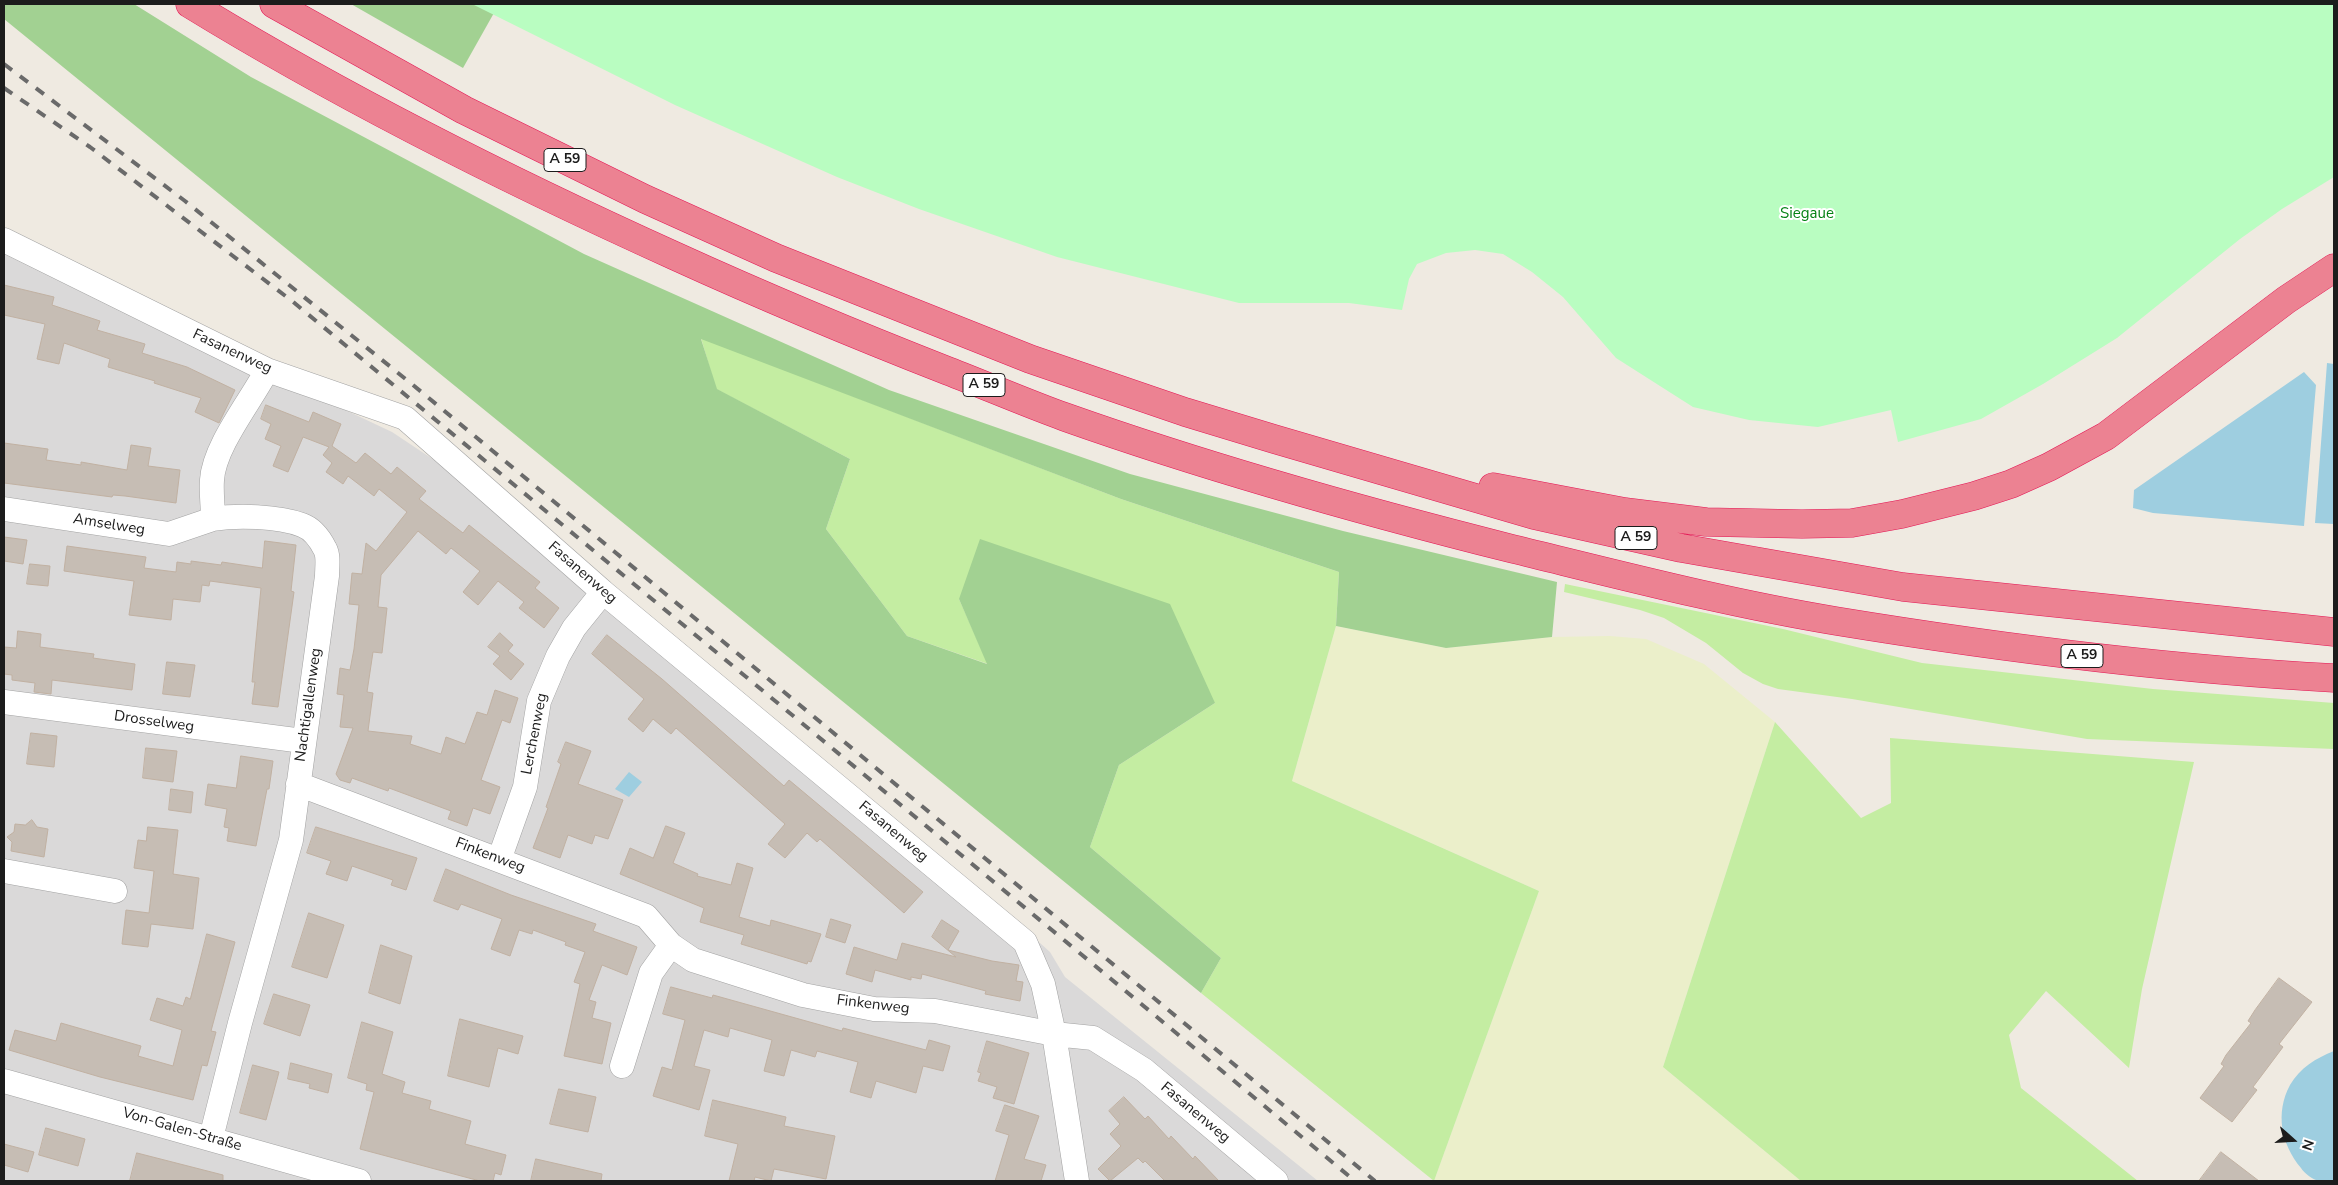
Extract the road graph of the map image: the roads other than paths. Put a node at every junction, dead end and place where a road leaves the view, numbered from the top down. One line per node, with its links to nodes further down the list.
1 (190, 4): 11 (highway, A 59)
2 (274, 4): 6 (highway, A 59)
3 (4, 240): 5 (street, Fasanenweg)
4 (2334, 268): 6 (highway, A 59)
5 (267, 370): 8 (street); 9 (street, Fasanenweg)
6 (1373, 467): 10 (highway, A 59)
7 (4, 509): 8 (street, Amselweg)
8 (213, 519): 13 (street, Nachtigallenweg)
9 (603, 592): 15 (street, Lerchenweg); 19 (street, Fasanenweg)
10 (2334, 632)
11 (2334, 678)
12 (4, 702): 13 (street, Drosselweg)
13 (304, 741): 14 (street, Nachtigallenweg)
14 (298, 784): 15 (street, Finkenweg); 22 (street, Nachtigallenweg)
15 (499, 860): 18 (street, Finkenweg)
16 (4, 872): 17 (street)
17 (115, 891)
18 (671, 945): 19 (street, Finkenweg); 20 (street)
19 (1054, 1034): 24 (street, Fasanenweg); 25 (street, Fasanenweg)
20 (622, 1066)
21 (4, 1080): 22 (street, Von-Galen-Straße)
22 (212, 1138): 23 (street, Von-Galen-Straße)
23 (359, 1181)
24 (1076, 1181)
25 (1276, 1181)

